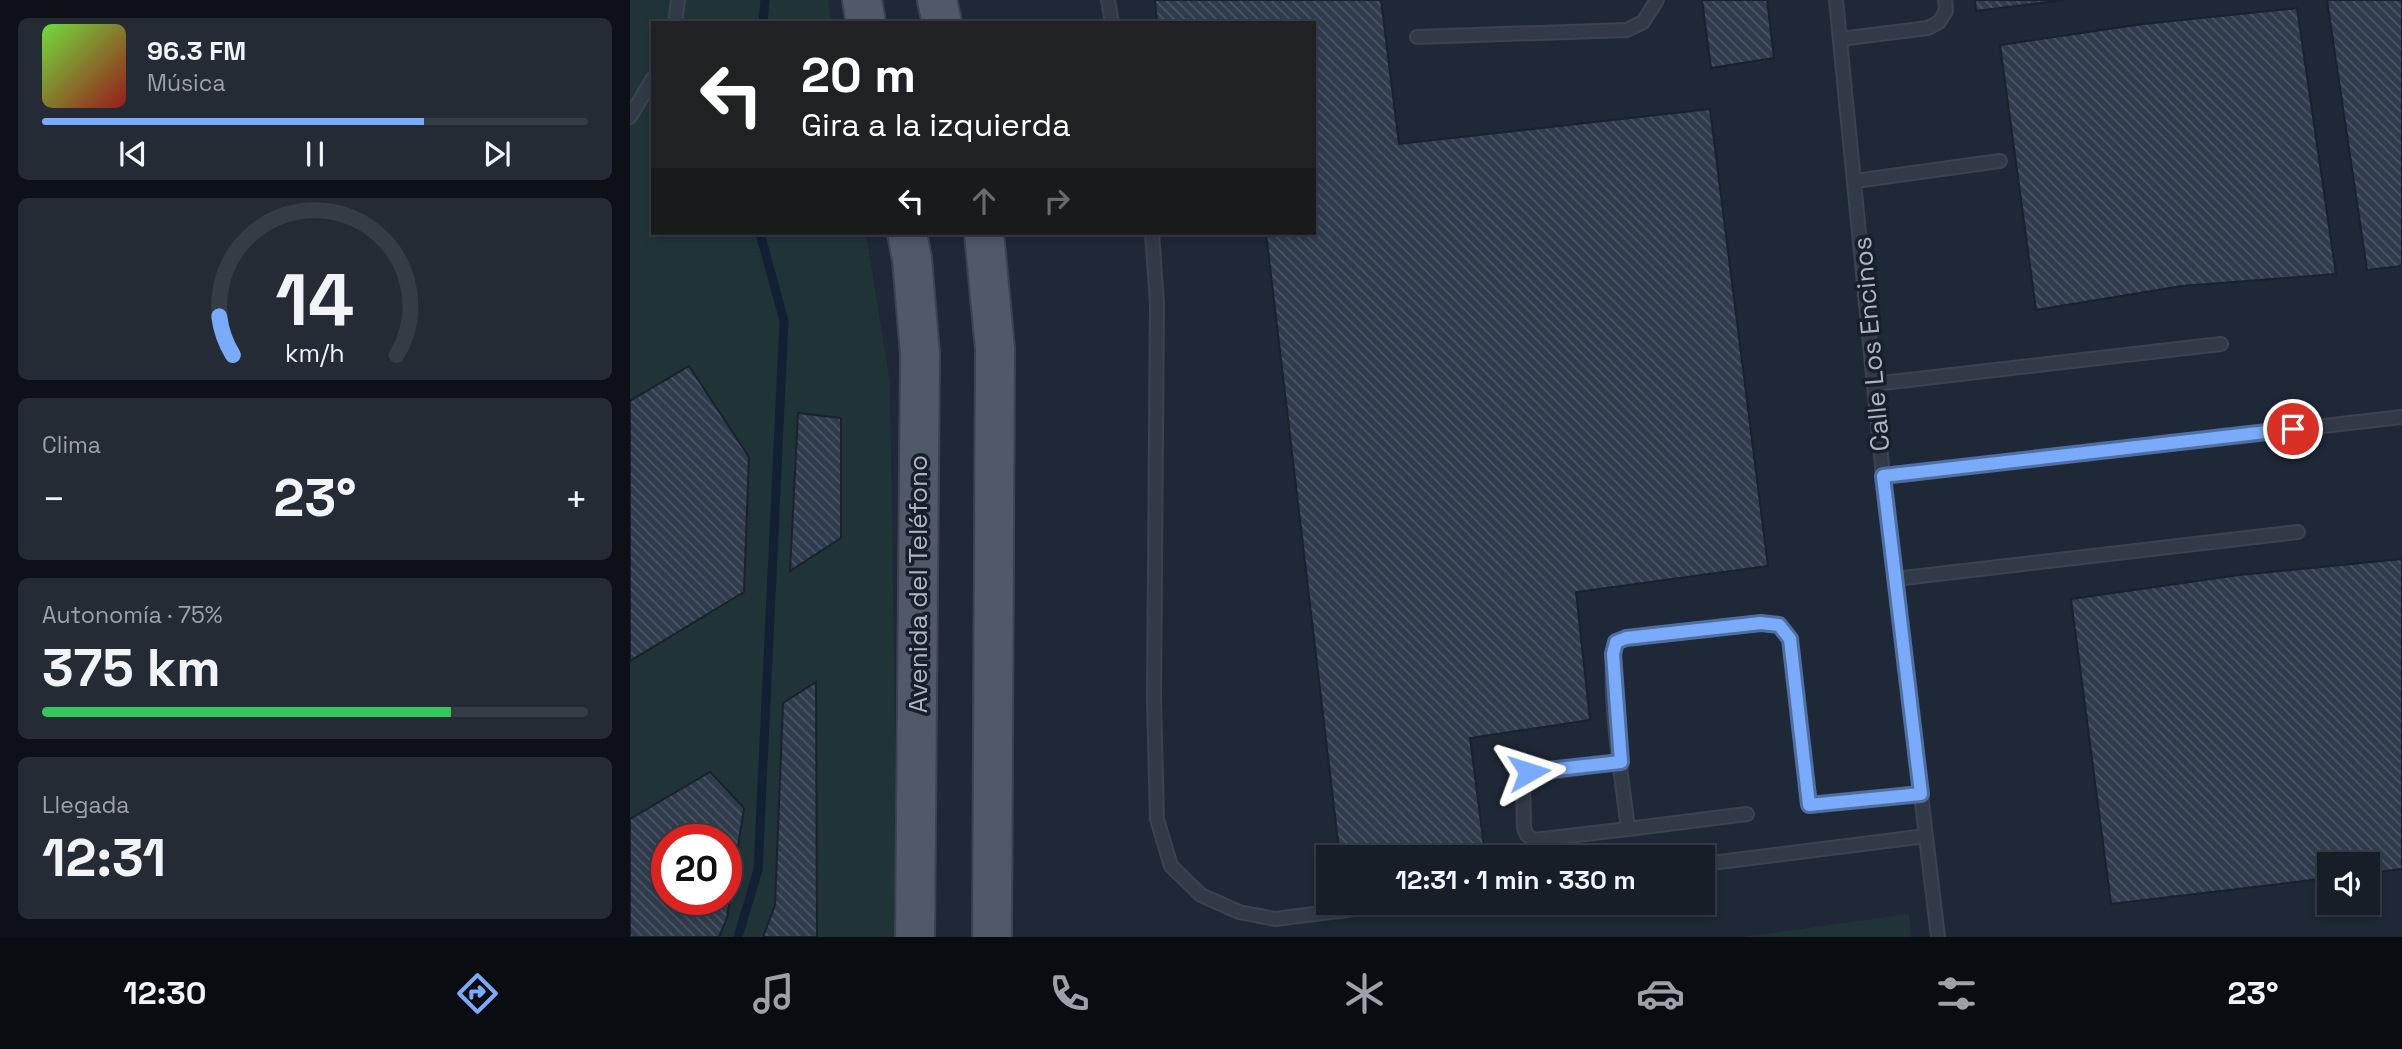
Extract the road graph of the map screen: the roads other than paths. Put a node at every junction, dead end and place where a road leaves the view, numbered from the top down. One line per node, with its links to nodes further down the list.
1 (678, 0): 8 (lane)
2 (862, 0): 9 (main road)
3 (937, 0): 10 (main road)
4 (1108, 0): 11 (lane)
5 (1657, 0): 12 (lane)
6 (1836, 0): 13 (lane, Calle Los Encinos)
7 (1945, 0): 13 (lane)
8 (675, 21)
9 (866, 21)
10 (942, 21)
11 (1112, 21)
12 (1417, 37)
13 (1840, 39): 17 (lane, Calle Los Encinos)
14 (651, 81): 15 (lane)
15 (630, 117)
16 (2000, 161): 17 (lane)
17 (1856, 181): 22 (lane, Calle Los Encinos)
18 (907, 235): 34 (main road, Avenida del Teléfono)
19 (984, 235): 35 (main road)
20 (1152, 235): 33 (lane)
21 (2221, 344): 22 (lane)
22 (1874, 384): 24 (lane, Calle Los Encinos)
23 (2402, 417): 24 (lane)
24 (1883, 476): 26 (lane, Calle Los Encinos)
25 (2298, 532): 26 (lane)
26 (1895, 579): 28 (lane, Calle Los Encinos)
27 (1621, 762): 28 (lane); 30 (lane); 30 (lane)
28 (1921, 794): 31 (lane, Calle Los Encinos)
29 (1747, 814): 30 (lane)
30 (1628, 829)
31 (1926, 836): 32 (lane); 36 (lane, Calle Los Encinos)
32 (1715, 862)
33 (1316, 914)
34 (915, 937)
35 (992, 937)
36 (1938, 937)

